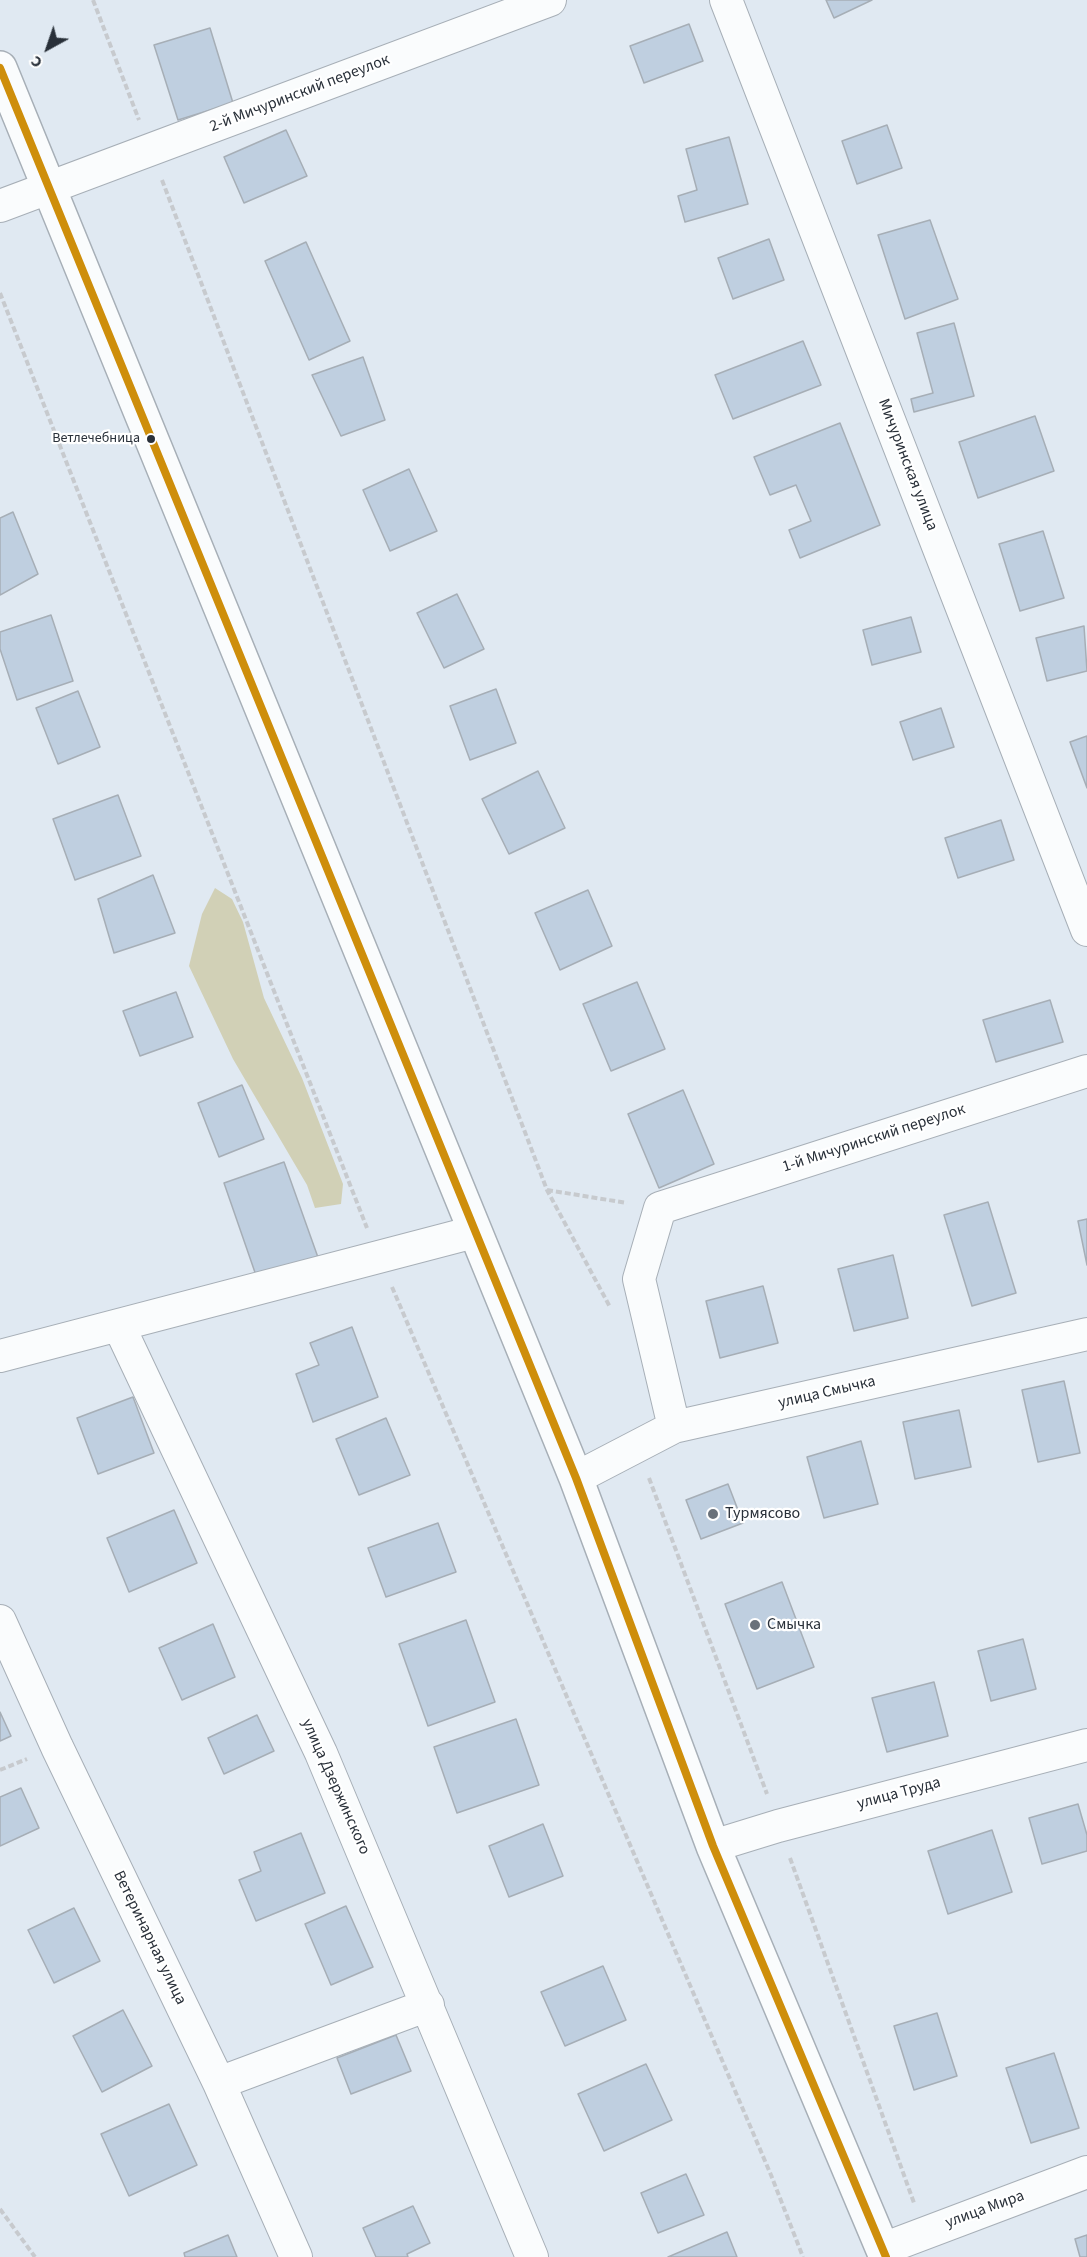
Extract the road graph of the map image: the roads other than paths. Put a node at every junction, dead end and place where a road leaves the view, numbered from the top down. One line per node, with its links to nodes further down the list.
1 (550, 0): 4 (street, 2-й Мичуринский переулок)
2 (726, 0): 6 (street, Мичуринская улица)
3 (0, 68): 4 (main road)
4 (49, 188): 5 (street, 2-й Мичуринский переулок); 8 (main road)
5 (0, 206)
6 (1087, 930)
7 (1087, 1071): 12 (street, 1-й Мичуринский переулок)
8 (474, 1232): 9 (street); 13 (main road)
9 (119, 1326): 11 (street); 17 (street, улица Дзержинского)
10 (1087, 1334): 12 (street, улица Смычка)
11 (0, 1356)
12 (674, 1427): 13 (street, улица Смычка)
13 (576, 1478): 16 (main road)
14 (0, 1621): 18 (street, Ветеринарная улица)
15 (1087, 1745): 16 (street, улица Труда)
16 (713, 1846): 20 (main road)
17 (428, 2005): 18 (street); 22 (street, улица Дзержинского)
18 (219, 2083): 21 (street, Ветеринарная улица)
19 (1087, 2172): 20 (street, улица Мира)
20 (885, 2253)
21 (296, 2257)
22 (532, 2257)

